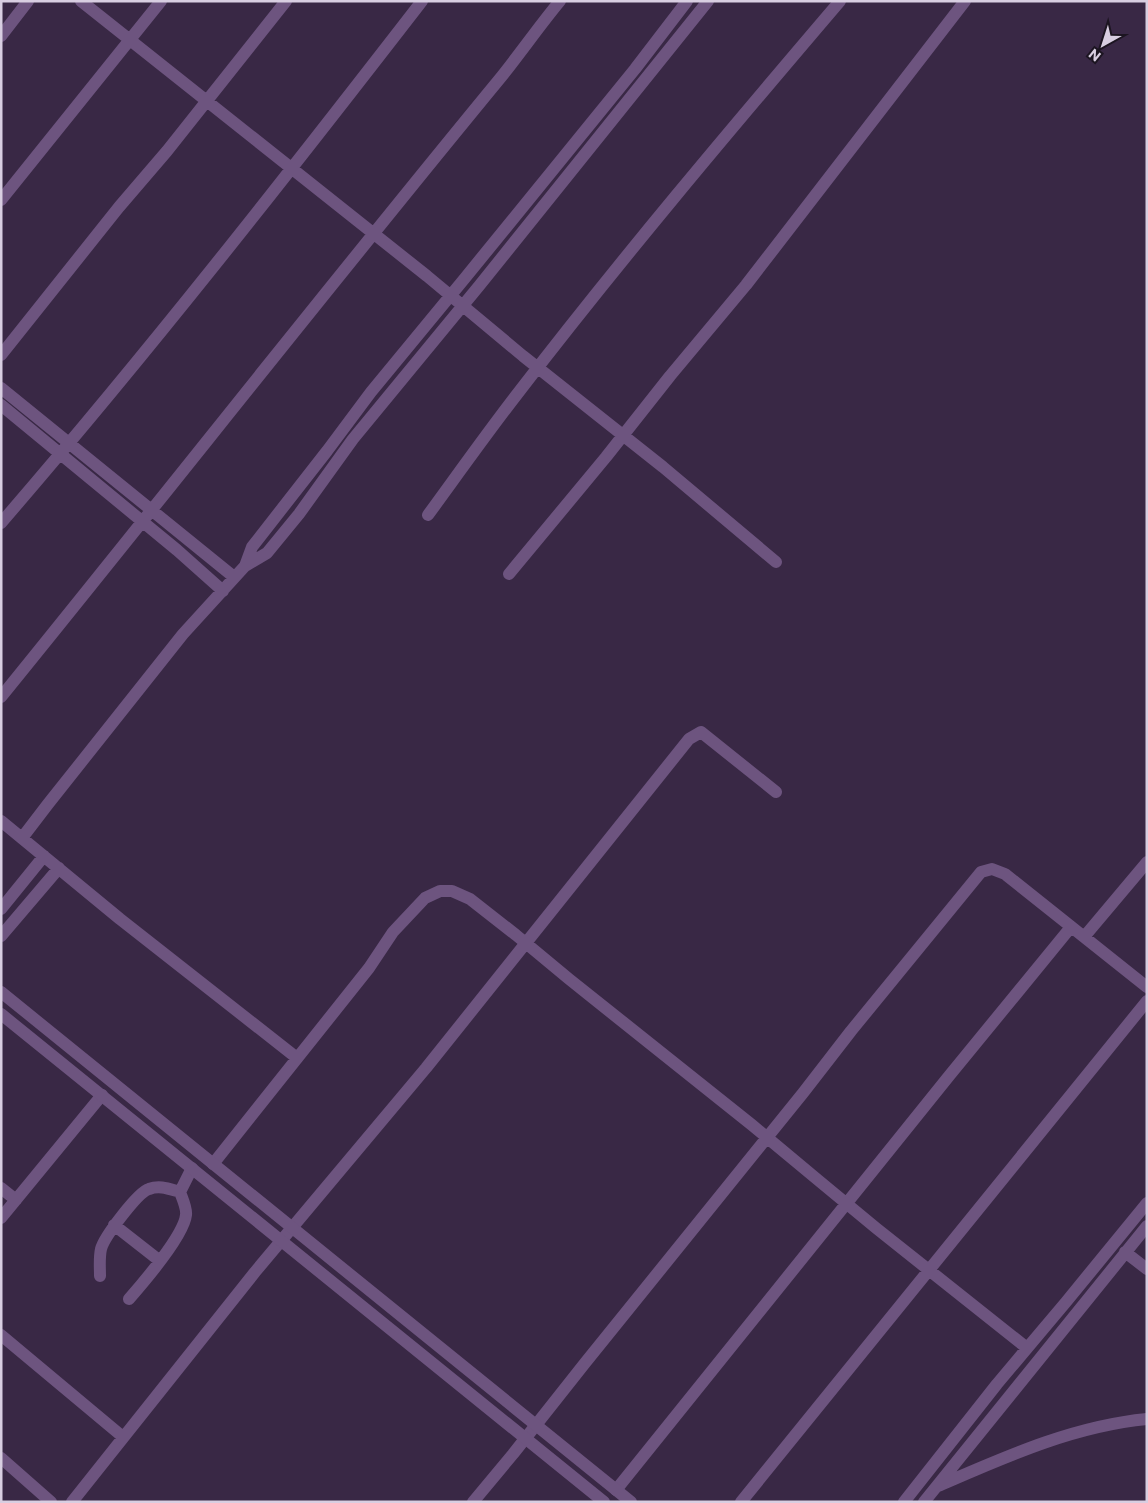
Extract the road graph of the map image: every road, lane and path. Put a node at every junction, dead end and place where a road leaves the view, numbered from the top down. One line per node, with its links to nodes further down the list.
1 (28, 1): 11 (street)
2 (81, 1): 12 (street)
3 (161, 1): 12 (street)
4 (286, 1): 13 (street)
5 (422, 1): 14 (street)
6 (560, 1): 16 (street)
7 (687, 1): 17 (street)
8 (708, 1): 18 (street)
9 (840, 1): 20 (street)
10 (965, 1): 23 (street)
11 (1, 36)
12 (130, 40): 13 (street); 15 (street)
13 (206, 101): 14 (street); 19 (street)
14 (292, 168): 16 (street); 24 (street)
15 (1, 200)
16 (373, 233): 17 (street); 26 (street)
17 (451, 296): 18 (street); 31 (street)
18 (463, 306): 20 (street); 31 (street)
19 (1, 355)
20 (538, 368): 23 (street); 27 (street)
21 (1, 388): 24 (street)
22 (1, 405): 25 (street)
23 (623, 435): 30 (street); 32 (street)
24 (70, 444): 25 (street); 26 (street)
25 (61, 454): 28 (street); 29 (street)
26 (152, 511): 28 (street); 33 (street)
27 (428, 514)
28 (143, 522): 34 (street); 35 (street)
29 (1, 523)
30 (776, 562)
31 (245, 566): 33 (street)
32 (509, 574)
33 (234, 577): 34 (street)
34 (223, 591): 38 (street)
35 (1, 697)
36 (776, 792): 46 (street)
37 (1, 821): 38 (street)
38 (22, 838): 39 (street)
39 (44, 856): 41 (street); 42 (street)
40 (1147, 862): 45 (street)
41 (59, 868): 44 (street); 51 (street)
42 (1, 909)
43 (1071, 927): 45 (street); 53 (street); 60 (street)
44 (1, 936)
45 (1084, 937): 47 (street)
46 (526, 943): 51 (street); 53 (street); 64 (street)
47 (1147, 987)
48 (1, 992): 54 (street)
49 (1147, 1000): 69 (street)
50 (1, 1014): 52 (street)
51 (297, 1058): 54 (street)
52 (102, 1095): 55 (street); 58 (street)
53 (766, 1137): 60 (street); 75 (street)
54 (213, 1164): 64 (street)
55 (192, 1168): 57 (street); 65 (street)
56 (1, 1188): 58 (street)
57 (180, 1192): 62 (street); 67 (street)
58 (16, 1200): 61 (street)
59 (1147, 1203): 73 (street)
60 (847, 1204): 69 (street); 80 (street)
61 (1, 1218)
62 (114, 1225): 67 (street); 70 (street)
63 (1147, 1226): 66 (street)
64 (292, 1228): 65 (street); 75 (street)
65 (281, 1240): 76 (street); 77 (street)
66 (1125, 1252): 68 (street); 79 (street)
67 (160, 1261): 71 (street)
68 (1147, 1269)
69 (929, 1270): 73 (street); 87 (street)
70 (100, 1276)
71 (129, 1300)
72 (1, 1335): 76 (street)
73 (1027, 1348): 81 (street)
74 (1147, 1419): 79 (street)
75 (536, 1425): 77 (street); 80 (street)
76 (123, 1437): 83 (street)
77 (525, 1438): 84 (street); 85 (street)
78 (1, 1458): 82 (street)
79 (934, 1488): 81 (street); 88 (street)
80 (616, 1490): 86 (street)
81 (906, 1499)
82 (47, 1500)
83 (72, 1502)
84 (473, 1502)
85 (604, 1502)
86 (631, 1502)
87 (741, 1502)
88 (924, 1502)

